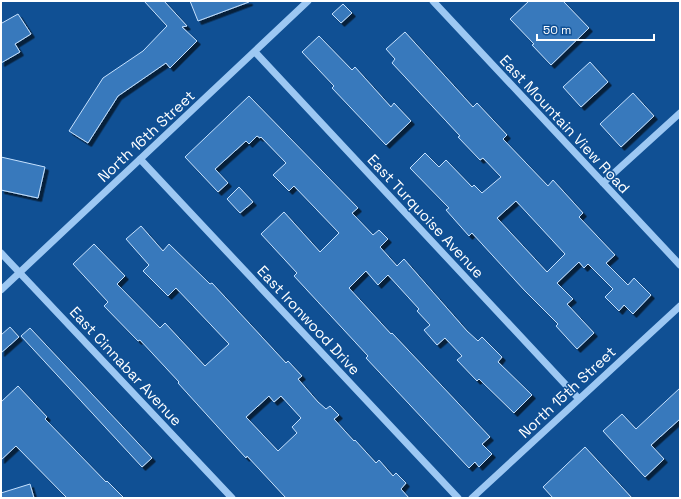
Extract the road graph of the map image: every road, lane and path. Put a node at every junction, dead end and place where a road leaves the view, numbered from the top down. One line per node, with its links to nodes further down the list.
1 (308, 1): 3 (street, North 16th Street)
2 (432, 1): 6 (street, East Mountain View Road)
3 (255, 52): 5 (street, North 16th Street); 12 (street, East Turquoise Avenue)
4 (680, 113): 6 (street)
5 (140, 159): 9 (street, North 16th Street); 14 (street, East Ironwood Drive)
6 (603, 183): 8 (street, East Mountain View Road)
7 (1, 253): 9 (street, East Cinnabar Avenue)
8 (680, 265)
9 (20, 272): 10 (street, North 16th Street); 13 (street, East Cinnabar Avenue)
10 (1, 290)
11 (680, 306): 12 (street, North 15th Street)
12 (579, 399): 15 (street, North 15th Street)
13 (232, 498)
14 (458, 498)
15 (472, 498)

